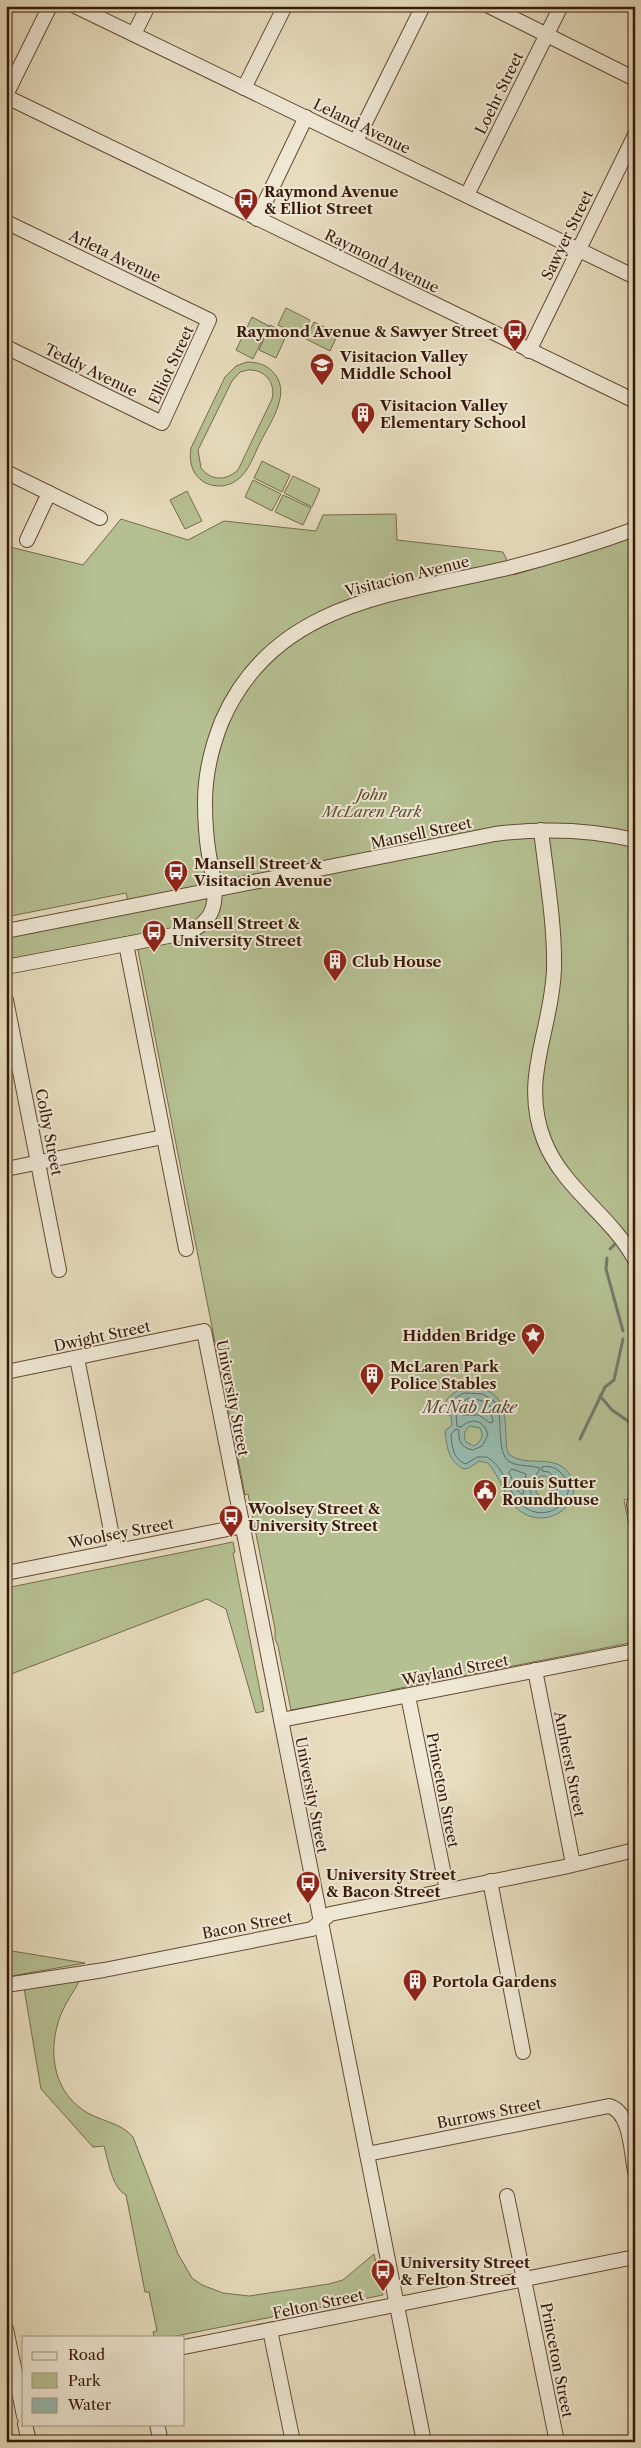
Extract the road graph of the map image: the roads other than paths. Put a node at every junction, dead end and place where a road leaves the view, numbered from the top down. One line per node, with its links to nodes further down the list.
1 (50, 6): 12 (street)
2 (75, 6): 8 (street, Leland Avenue)
3 (148, 6): 8 (street)
4 (285, 6): 11 (street)
5 (423, 6): 15 (street)
6 (489, 6): 9 (street)
7 (561, 6): 9 (street, Loehr Street)
8 (134, 34): 11 (street, Leland Avenue)
9 (546, 35): 10 (street); 16 (street, Loehr Street)
10 (635, 79)
11 (244, 88): 13 (street, Leland Avenue)
12 (6, 97): 17 (street, Raymond Avenue)
13 (306, 117): 15 (street, Leland Avenue); 17 (street)
14 (635, 135): 19 (street, Sawyer Street)
15 (356, 141): 16 (street, Leland Avenue)
16 (467, 195): 19 (street, Leland Avenue)
17 (258, 219): 23 (street, Raymond Avenue)
18 (6, 222): 21 (street, Arleta Avenue)
19 (578, 249): 20 (street, Leland Avenue); 23 (street, Sawyer Street)
20 (635, 277)
21 (209, 320): 25 (street, Elliot Street)
22 (6, 347): 25 (street, Teddy Avenue)
23 (529, 351): 24 (street, Raymond Avenue)
24 (635, 401)
25 (162, 423)
26 (6, 472): 27 (street)
27 (50, 493): 28 (street); 30 (street)
28 (100, 518)
29 (635, 529): 33 (street, Visitacion Avenue)
30 (27, 540)
31 (541, 830): 32 (street, Mansell Street); 33 (street, Mansell Street); 42 (street)
32 (635, 840)
33 (216, 892): 34 (street, Mansell Street); 35 (street)
34 (6, 932)
35 (126, 944): 36 (street); 38 (street)
36 (6, 968)
37 (6, 1000): 39 (street, Colby Street)
38 (163, 1137): 39 (street); 41 (street)
39 (38, 1162): 40 (street); 43 (street, Colby Street)
40 (6, 1169)
41 (186, 1249)
42 (635, 1260)
43 (59, 1270)
44 (204, 1331): 45 (street, Dwight Street); 47 (street, University Street)
45 (77, 1358): 46 (street, Dwight Street); 48 (street)
46 (6, 1372)
47 (243, 1526): 48 (street, Woolsey Street); 53 (street, University Street)
48 (115, 1551): 49 (street, Woolsey Street)
49 (6, 1573)
50 (635, 1651): 51 (street, Wayland Street)
51 (535, 1670): 52 (street, Wayland Street); 55 (street, Amherst Street)
52 (408, 1696): 53 (street, Wayland Street); 57 (street, Princeton Street)
53 (281, 1720): 58 (street, University Street)
54 (635, 1850): 55 (street, Bacon Street)
55 (573, 1864): 56 (street, Bacon Street)
56 (490, 1881): 57 (street, Bacon Street); 60 (street)
57 (447, 1890): 58 (street, Bacon Street)
58 (321, 1922): 59 (street, Bacon Street); 61 (street, University Street)
59 (6, 1985)
60 (524, 2052)
61 (367, 2154): 62 (street, Burrows Street); 66 (street, University Street)
62 (635, 2171)
63 (507, 2196): 65 (street, Princeton Street)
64 (635, 2257): 65 (street, Felton Street)
65 (524, 2280): 66 (street, Felton Street); 78 (street, Princeton Street)
66 (397, 2304): 68 (street, Felton Street); 77 (street, University Street)
67 (6, 2329): 70 (street)
68 (270, 2330): 69 (street, Felton Street); 76 (street)
69 (185, 2347)
70 (16, 2380): 71 (street)
71 (22, 2407)
72 (25, 2426): 74 (street)
73 (157, 2426): 75 (street)
74 (29, 2442)
75 (161, 2442)
76 (293, 2442)
77 (424, 2442)
78 (557, 2442)

